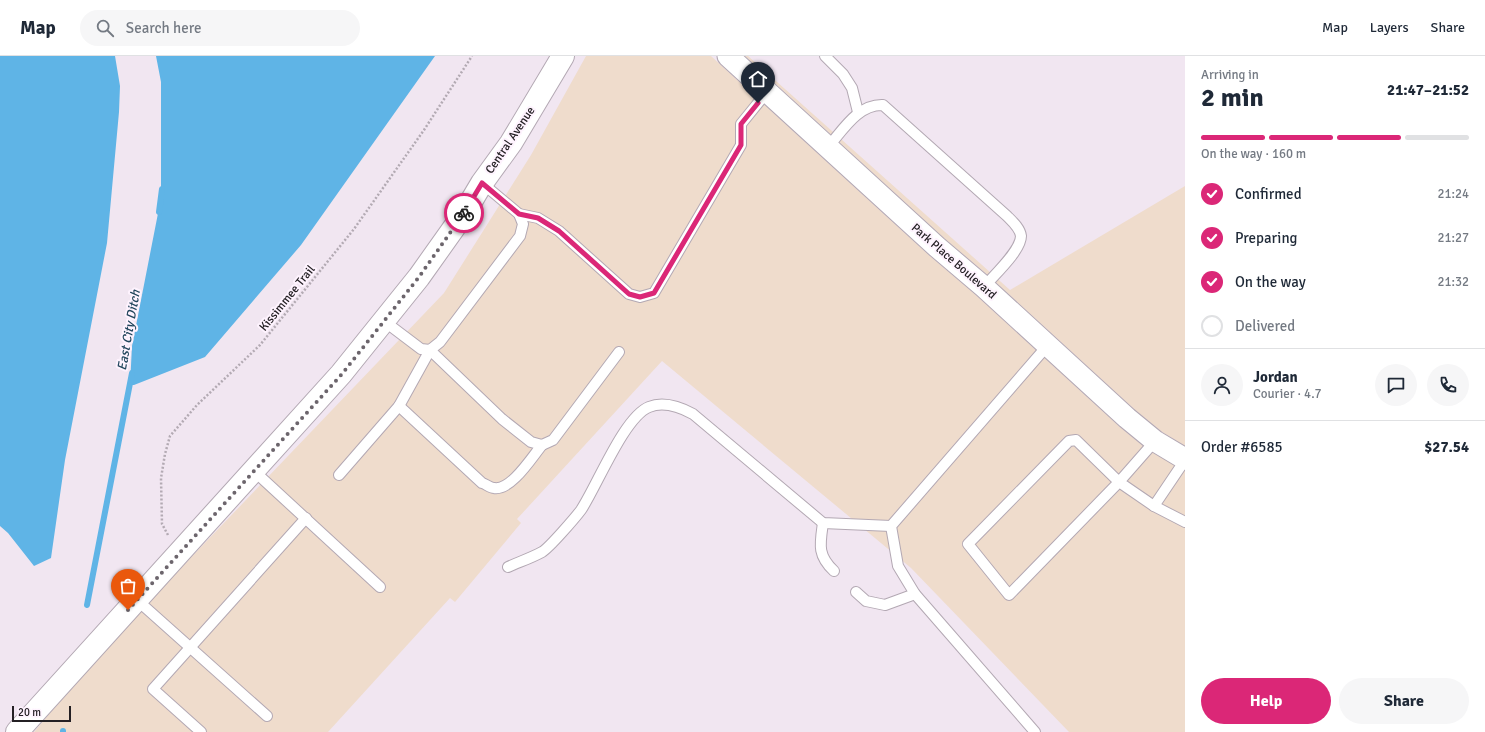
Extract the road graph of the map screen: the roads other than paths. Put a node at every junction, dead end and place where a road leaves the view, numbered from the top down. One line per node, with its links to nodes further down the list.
1 (563, 56): 7 (street, Central Avenue)
2 (825, 56): 5 (lane)
3 (731, 57): 4 (street, Park Place Boulevard)
4 (767, 92): 6 (street, Park Place Boulevard); 8 (lane)
5 (858, 112): 6 (lane); 9 (lane)
6 (828, 147): 9 (street, Park Place Boulevard)
7 (482, 183): 8 (lane); 10 (street, Central Avenue)
8 (519, 214): 12 (lane)
9 (984, 287): 11 (street, Park Place Boulevard)
10 (384, 321): 12 (lane); 18 (street, Central Avenue)
11 (1048, 345): 15 (street, Park Place Boulevard); 25 (lane)
12 (430, 350): 14 (lane); 16 (lane)
13 (619, 352): 16 (lane)
14 (399, 406): 16 (lane); 19 (lane)
15 (1155, 441): 17 (street, Park Place Boulevard); 20 (lane)
16 (542, 445)
17 (1185, 460): 21 (lane)
18 (254, 471): 22 (lane); 31 (street, Central Avenue)
19 (339, 476)
20 (1119, 482): 20 (lane); 21 (lane)
21 (1154, 506): 23 (lane)
22 (306, 518): 28 (lane); 32 (lane)
23 (1185, 522)
24 (823, 523): 25 (lane); 26 (lane); 27 (lane)
25 (891, 526): 30 (lane)
26 (508, 566)
27 (834, 572)
28 (380, 587)
29 (856, 592): 30 (lane)
30 (915, 594): 36 (lane)
31 (137, 600): 32 (lane); 34 (street, Central Avenue)
32 (190, 647): 33 (lane); 35 (lane)
33 (267, 716)
34 (17, 732)
35 (201, 732)
36 (1035, 732)

